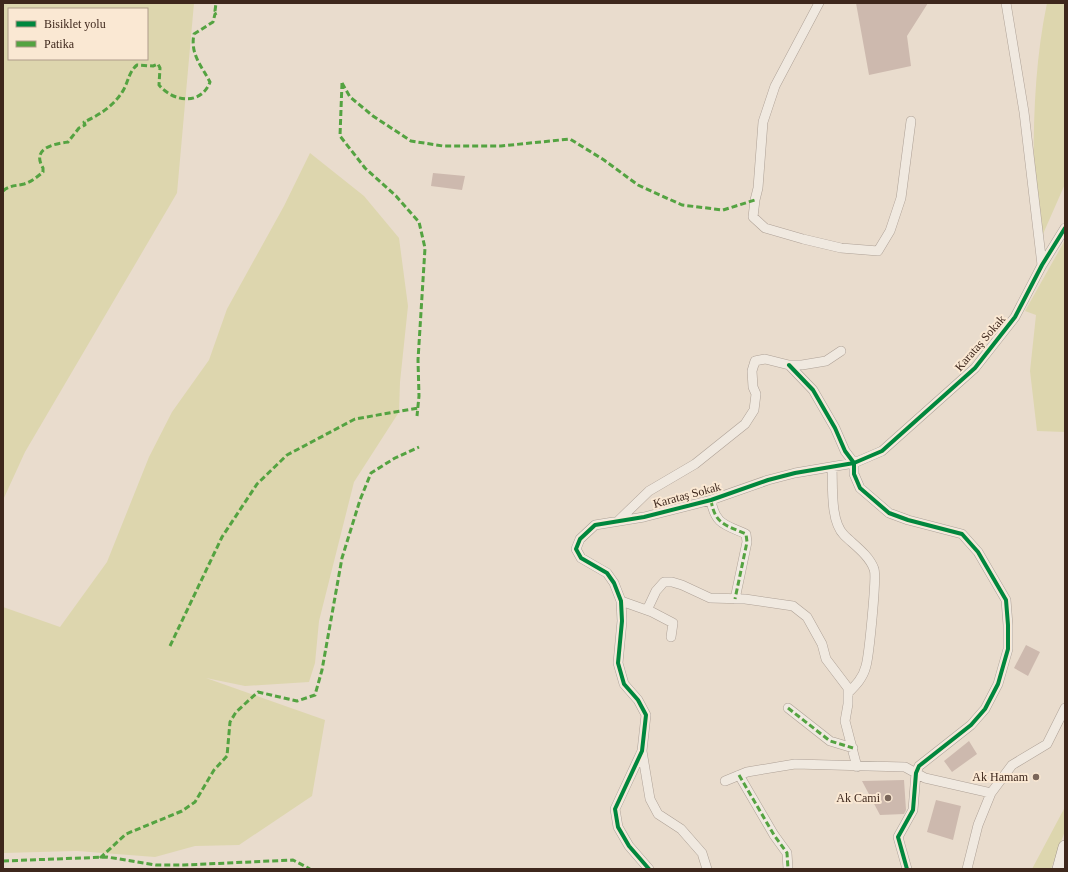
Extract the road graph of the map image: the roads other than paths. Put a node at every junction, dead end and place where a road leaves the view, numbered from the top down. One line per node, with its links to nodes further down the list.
1 (819, 3): 3 (street)
2 (1006, 3): 5 (street)
3 (911, 121)
4 (1065, 228): 5 (street, Karataş Sokak)
5 (1042, 265): 8 (street, Karataş Sokak)
6 (841, 351): 7 (street)
7 (789, 365): 8 (street); 11 (street)
8 (854, 463): 9 (street, Karataş Sokak); 22 (street)
9 (832, 467): 10 (street, Karataş Sokak); 16 (street)
10 (711, 500): 11 (street, Karataş Sokak); 12 (street)
11 (618, 521): 13 (street, Karataş Sokak)
12 (736, 599): 14 (street); 16 (street)
13 (621, 601): 14 (street); 20 (street, Karataş Sokak)
14 (647, 610): 15 (street)
15 (671, 637)
16 (848, 693): 19 (street)
17 (788, 708): 19 (street)
18 (1065, 708): 25 (street)
19 (853, 748): 21 (street)
20 (642, 751): 27 (street, Karataş Sokak); 28 (street)
21 (857, 766): 22 (street); 23 (street)
22 (916, 773): 25 (street); 30 (street)
23 (740, 775): 24 (street); 29 (street)
24 (726, 781)
25 (991, 793): 31 (street)
26 (1065, 847): 32 (main road)
27 (649, 869)
28 (707, 869)
29 (788, 869)
30 (907, 869)
31 (967, 869)
32 (1059, 869)

